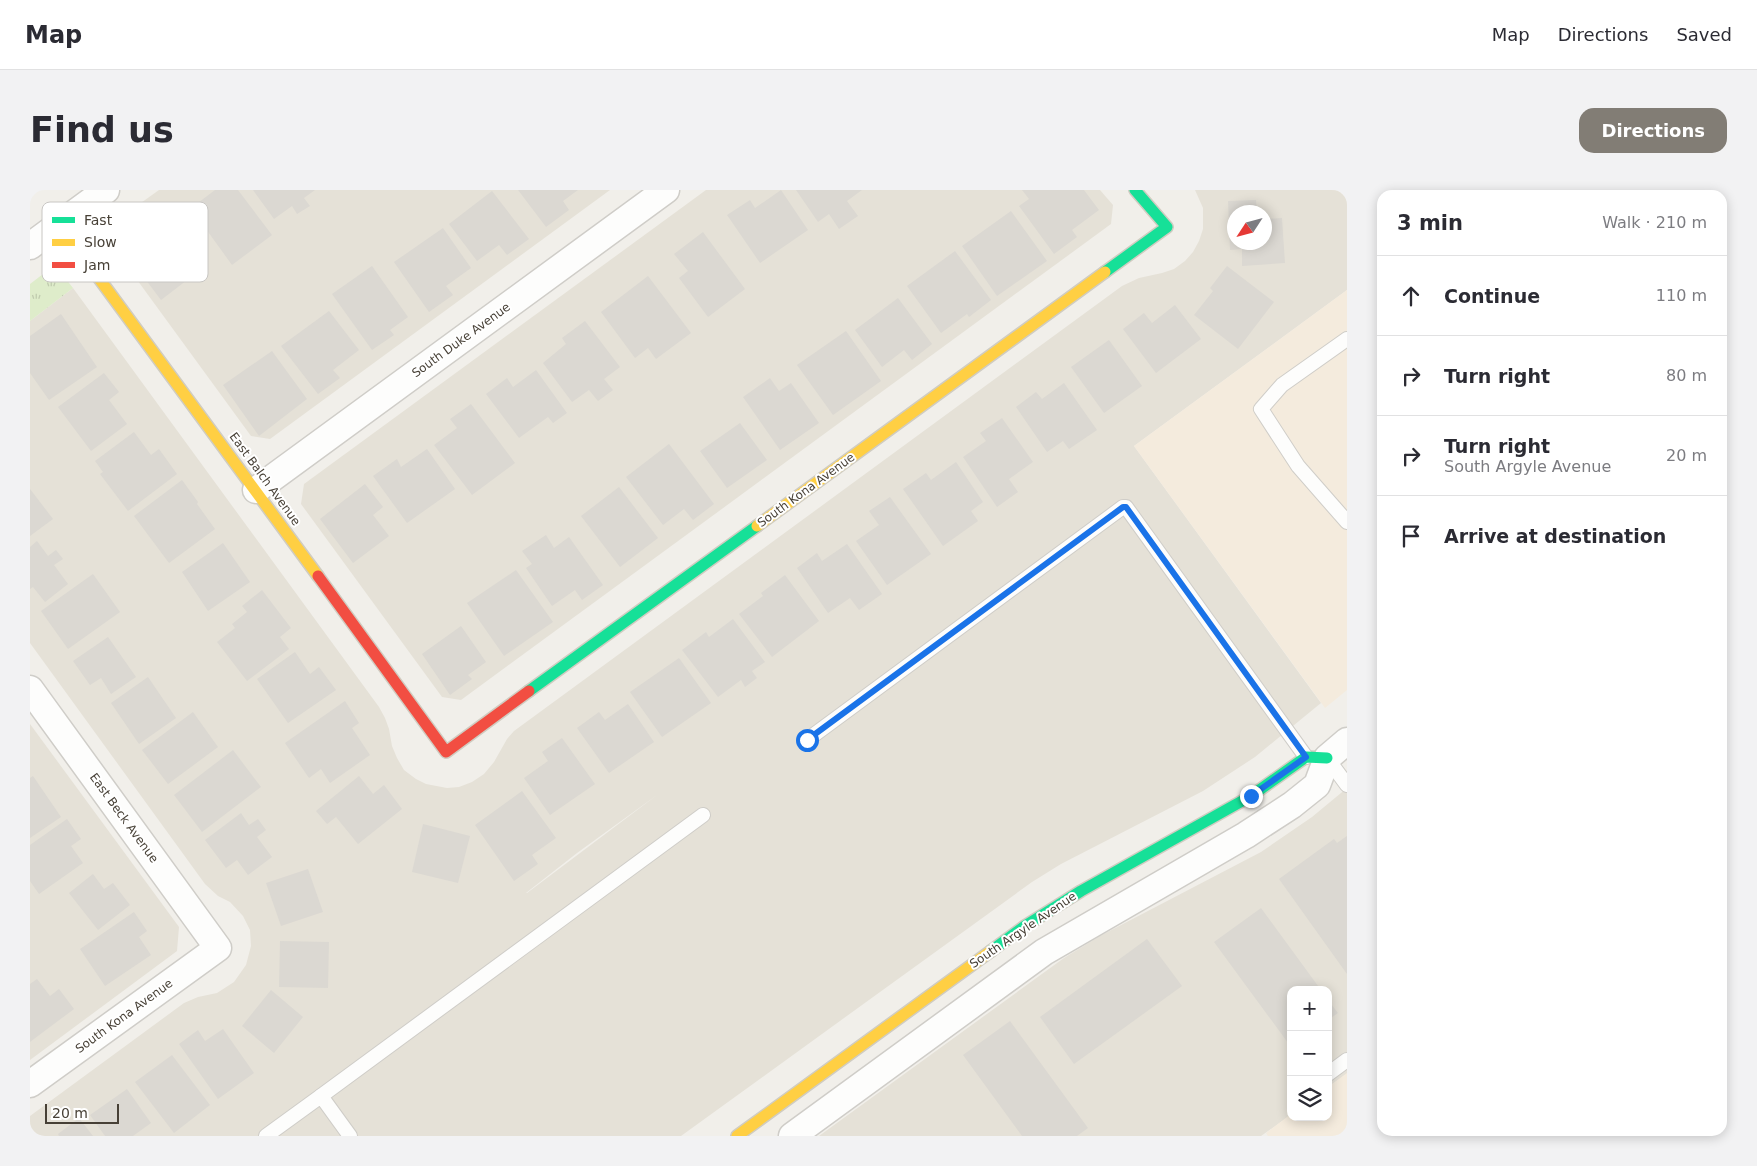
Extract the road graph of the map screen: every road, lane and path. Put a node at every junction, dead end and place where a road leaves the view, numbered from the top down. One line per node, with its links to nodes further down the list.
1 (106, 190): 4 (street)
2 (666, 190): 9 (street, South Duke Avenue)
3 (1135, 190): 14 (street, South Kona Avenue)
4 (89, 202)
5 (42, 237): 6 (street)
6 (30, 246)
7 (102, 282): 9 (street, East Balch Avenue)
8 (1347, 338): 10 (lane)
9 (256, 490): 14 (street, East Balch Avenue)
10 (1347, 522)
11 (30, 688): 18 (street, East Beck Avenue)
12 (807, 740): 15 (lane)
13 (1347, 741): 15 (street, South Argyle Avenue)
14 (446, 752)
15 (1316, 758): 16 (lane); 25 (street, South Argyle Avenue); 26 (street, South Argyle Avenue)
16 (1347, 785)
17 (703, 815): 22 (lane)
18 (218, 948): 21 (street, South Kona Avenue)
19 (1347, 1060): 20 (lane)
20 (1332, 1071)
21 (30, 1084)
22 (321, 1096): 23 (lane); 24 (lane)
23 (266, 1136)
24 (350, 1136)
25 (737, 1136)
26 (792, 1136)

